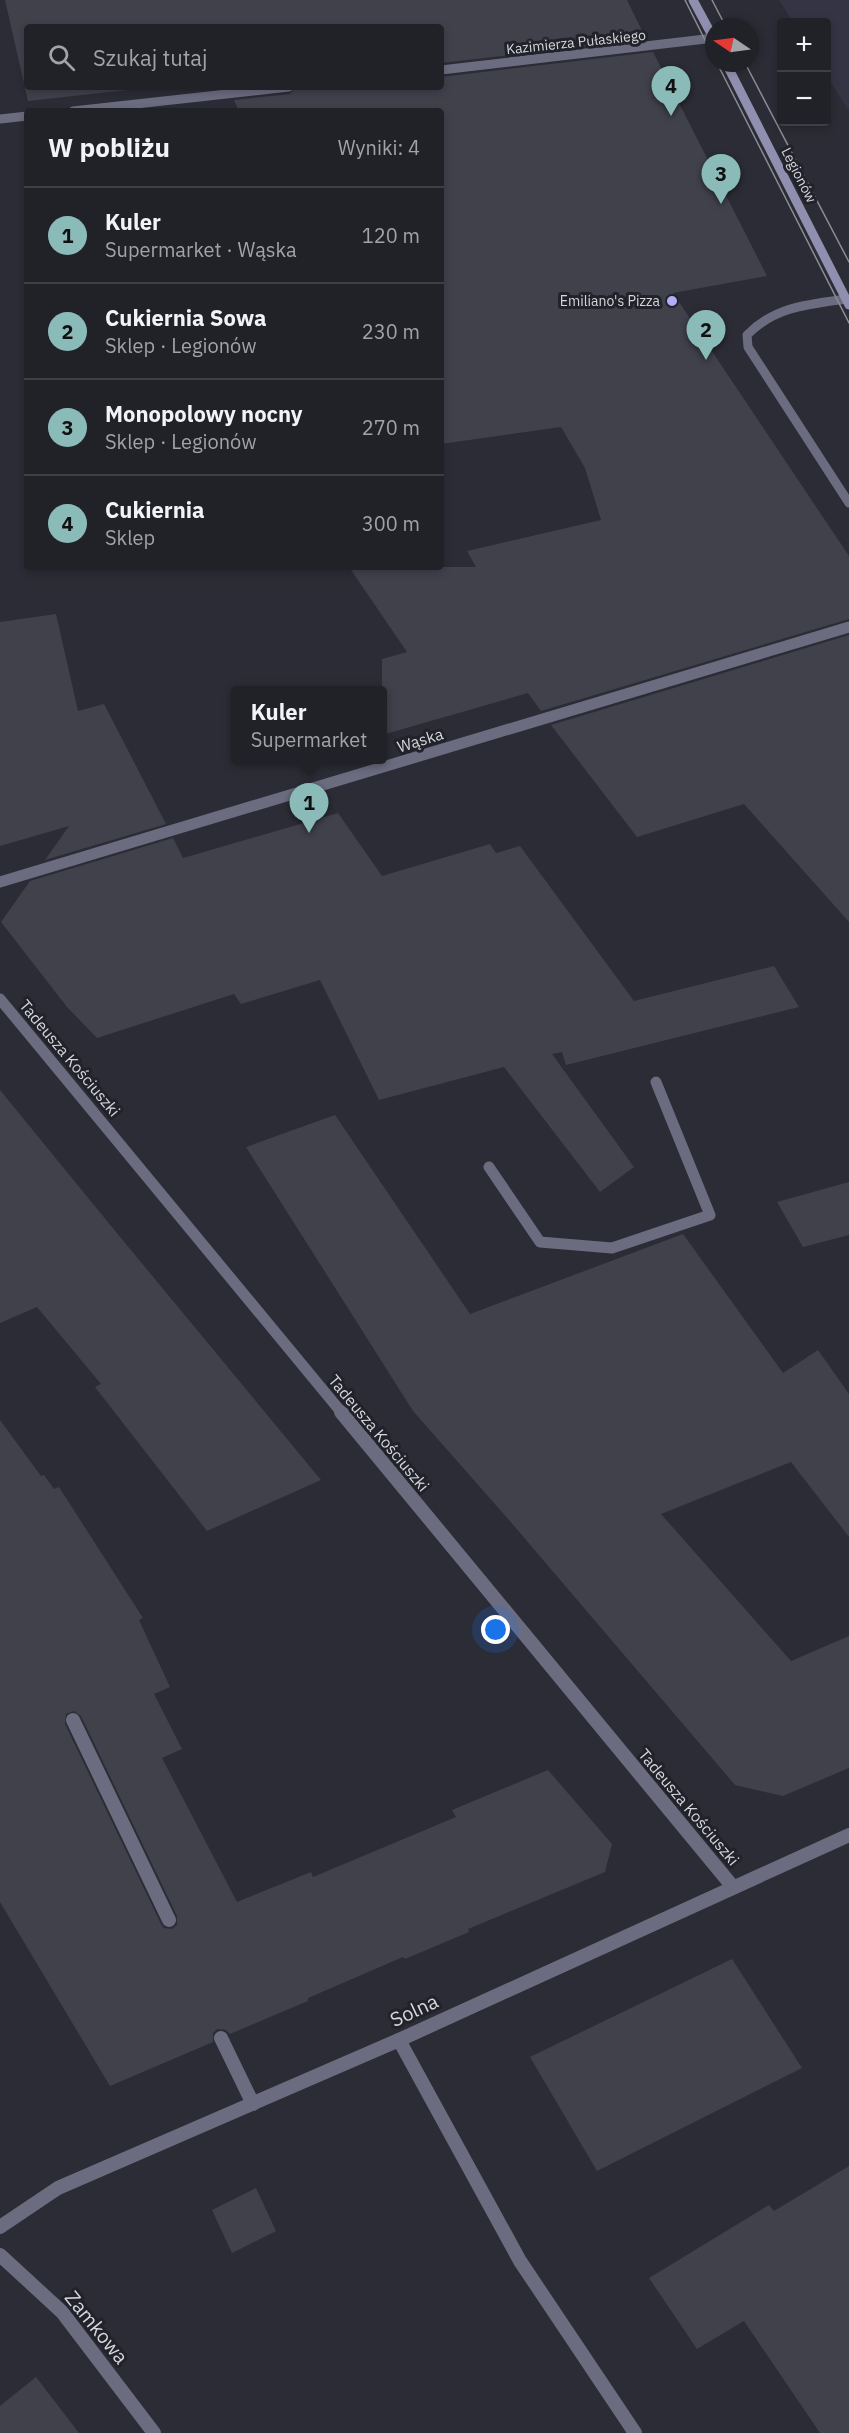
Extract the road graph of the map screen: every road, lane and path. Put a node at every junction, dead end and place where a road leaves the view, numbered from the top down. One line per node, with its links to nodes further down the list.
1 (693, 0): 2 (street)
2 (705, 22)
3 (705, 40): 4 (street, Kazimierza Pułaskiego)
4 (444, 70)
5 (731, 72): 10 (street, Legionów)
6 (262, 90): 7 (street)
7 (100, 108)
8 (24, 116): 9 (street)
9 (0, 119)
10 (848, 302): 11 (street)
11 (849, 503)
12 (849, 627): 13 (street, Wąska)
13 (0, 882)
14 (0, 999): 19 (street, Tadeusza Kościuszki)
15 (656, 1082): 16 (street)
16 (489, 1167)
17 (73, 1720): 20 (street)
18 (849, 1835): 19 (street, Solna)
19 (733, 1887): 22 (street, Solna)
20 (170, 1920)
21 (221, 2038): 23 (street)
22 (399, 2040): 23 (street, Solna); 27 (street)
23 (253, 2104): 24 (street, Solna)
24 (0, 2227)
25 (0, 2255): 26 (street, Zamkowa)
26 (154, 2433)
27 (635, 2433)

